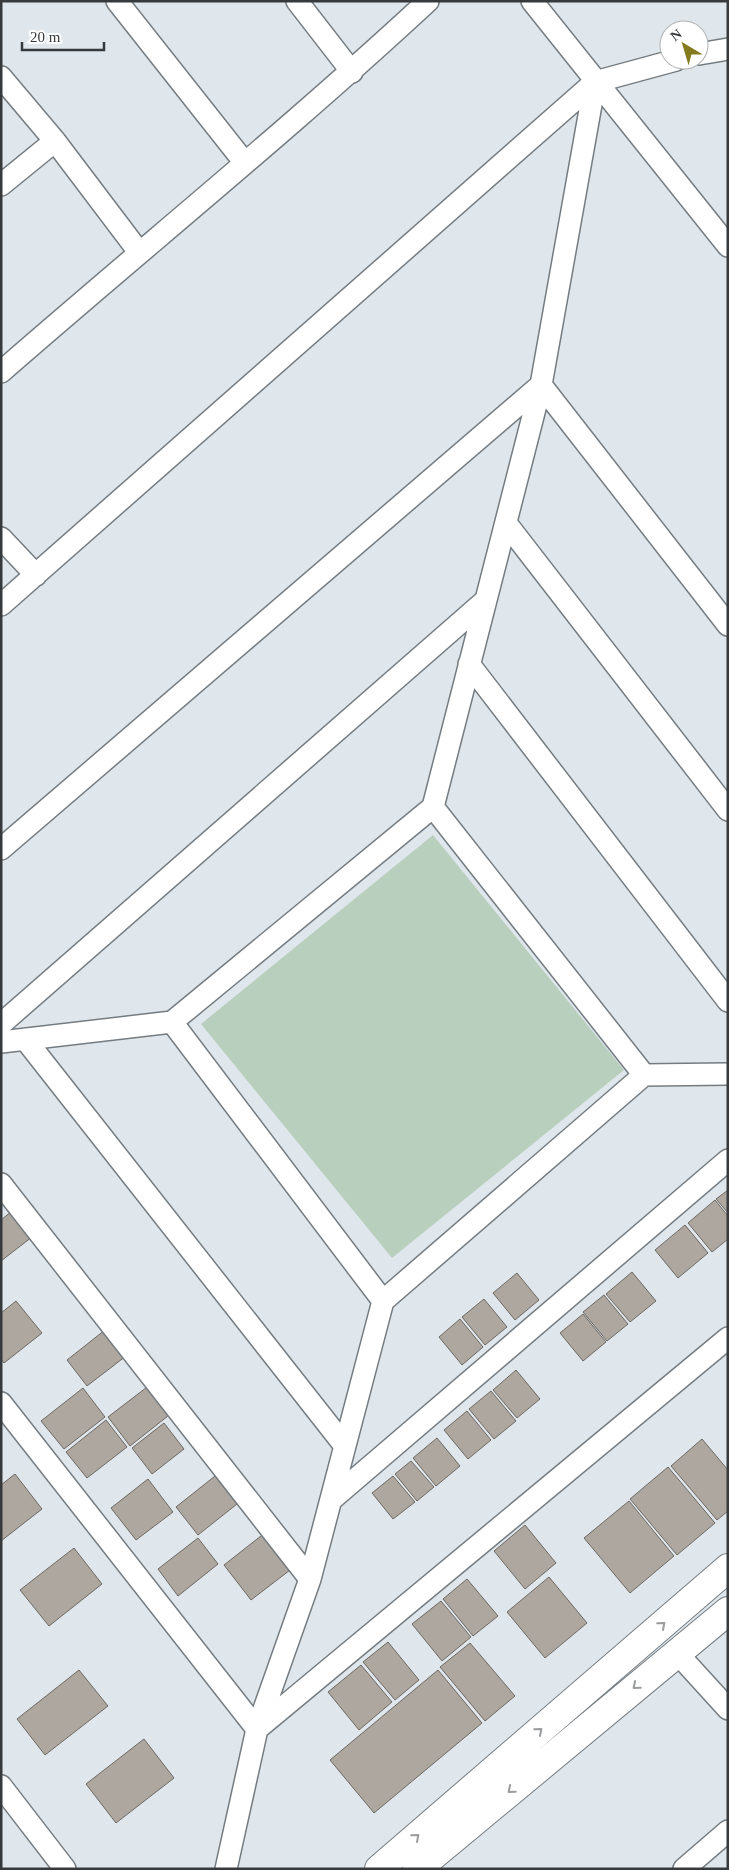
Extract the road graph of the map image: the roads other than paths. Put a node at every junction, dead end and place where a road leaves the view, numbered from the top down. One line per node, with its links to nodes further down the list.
1 (117, 1): 12 (street)
2 (297, 1): 8 (street)
3 (428, 1): 8 (street)
4 (532, 1): 10 (street)
5 (728, 48): 6 (street)
6 (709, 52)
7 (659, 65): 10 (street)
8 (352, 72): 12 (street)
9 (1, 77): 11 (street)
10 (595, 82): 14 (street); 17 (street); 20 (street)
11 (55, 141): 13 (street); 15 (street)
12 (245, 163): 15 (street)
13 (1, 185)
14 (725, 240)
15 (139, 252): 16 (street)
16 (1, 372)
17 (541, 385): 18 (street); 23 (street); 27 (street)
18 (506, 522): 21 (street); 26 (street)
19 (1, 538): 20 (street)
20 (36, 575): 22 (street)
21 (486, 600): 24 (street); 30 (street)
22 (1, 605)
23 (728, 625)
24 (469, 664): 25 (street); 28 (street)
25 (433, 807): 29 (street); 34 (street)
26 (728, 810)
27 (1, 848)
28 (728, 1002)
29 (172, 1022): 31 (street); 37 (street)
30 (1, 1024)
31 (25, 1039): 32 (street); 40 (street)
32 (1, 1042)
33 (728, 1074): 34 (street)
34 (644, 1075): 37 (street)
35 (728, 1160): 41 (street)
36 (1, 1184): 43 (street)
37 (383, 1301): 40 (street)
38 (728, 1338): 47 (street)
39 (1, 1404): 47 (street)
40 (345, 1446): 41 (street)
41 (331, 1500): 43 (street)
42 (728, 1568): 52 (street, one-way to 42)
43 (310, 1579): 47 (street)
44 (728, 1611): 45 (street)
45 (676, 1653): 46 (street); 53 (street, one-way to 53)
46 (728, 1709)
47 (257, 1729): 51 (street)
48 (1, 1786): 50 (street)
49 (728, 1831): 54 (street)
50 (65, 1869)
51 (226, 1869)
52 (379, 1869)
53 (417, 1869)
54 (684, 1869)

